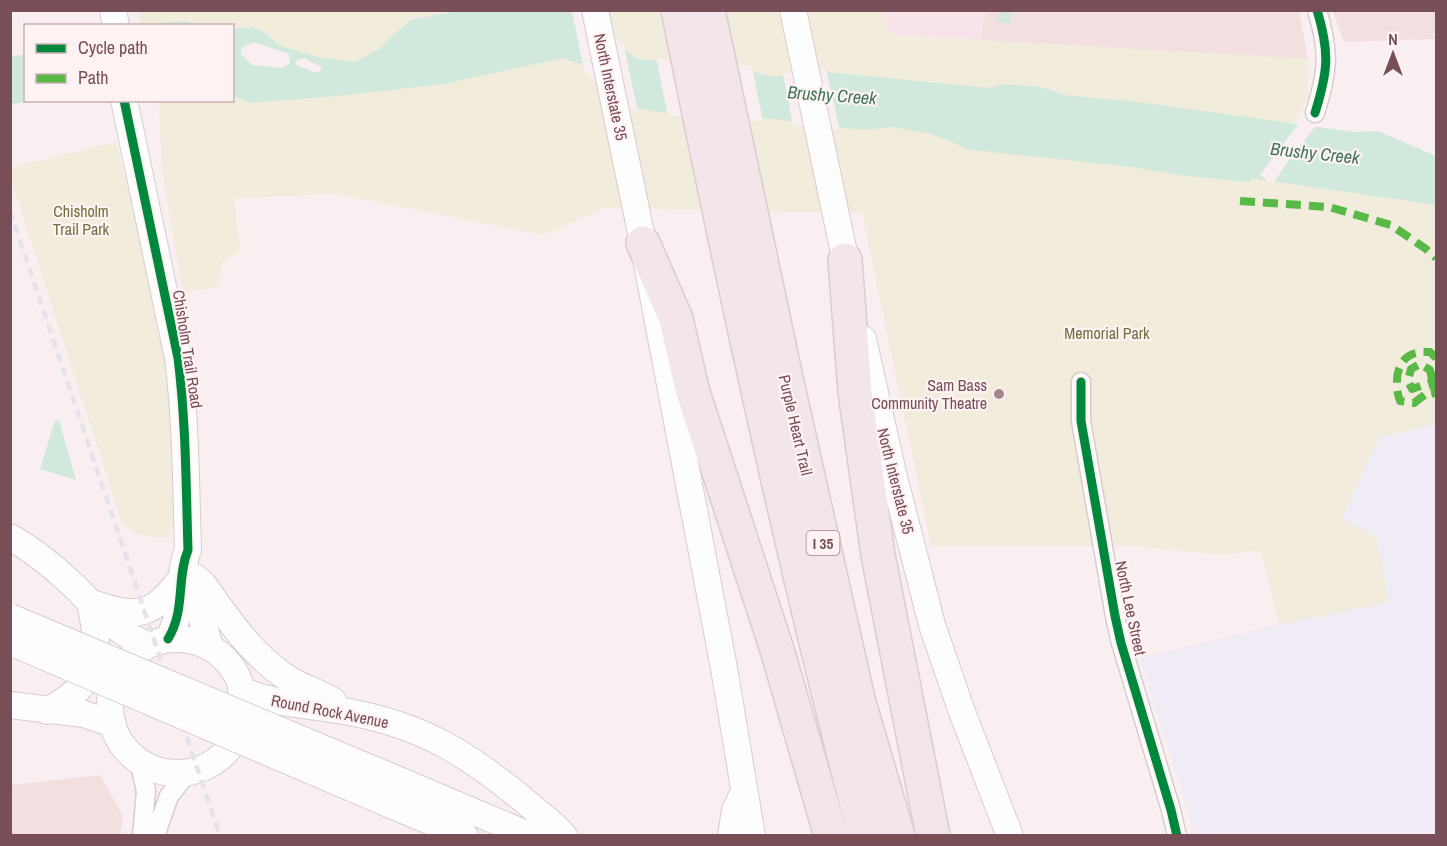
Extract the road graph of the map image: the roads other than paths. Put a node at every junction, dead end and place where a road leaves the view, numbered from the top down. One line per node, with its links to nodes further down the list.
1 (594, 10): 8 (main road, North Interstate 35)
2 (678, 10): 9 (highway, Purple Heart Trail / I 35)
3 (708, 10): 9 (highway, Purple Heart Trail / I 35)
4 (793, 10): 10 (main road, North Interstate 35)
5 (1317, 10): 7 (street)
6 (124, 103): 13 (main road, Chisholm Trail Road)
7 (1315, 113)
8 (643, 243): 26 (main road, North Interstate 35); 34 (highway)
9 (742, 249): 35 (highway, Purple Heart Trail / I 35); 36 (highway, Purple Heart Trail / I 35)
10 (843, 253): 37 (highway); 38 (main road, North Interstate 35)
11 (1080, 382): 39 (street, North Lee Street)
12 (10, 537): 14 (main road)
13 (189, 577): 14 (main road); 17 (main road, Chisholm Trail Road); 18 (main road, Chisholm Trail Road); 22 (main road)
14 (90, 602): 17 (main road); 21 (main road)
15 (10, 616): 30 (main road, bridge)
16 (10, 642): 29 (main road, bridge)
17 (158, 642): 18 (main road); 23 (main road)
18 (210, 646): 19 (main road)
19 (242, 690): 22 (main road, Round Rock Avenue); 25 (main road)
20 (10, 705): 21 (main road)
21 (47, 711): 23 (main road)
22 (348, 711): 31 (main road, Round Rock Avenue)
23 (113, 724): 24 (main road)
24 (140, 764): 25 (main road); 27 (street)
25 (186, 775): 28 (street)
26 (744, 791): 32 (main road); 33 (main road, North Interstate 35)
27 (142, 836)
28 (155, 836)
29 (465, 836)
30 (531, 836)
31 (564, 836)
32 (731, 836)
33 (752, 836)
34 (831, 836)
35 (866, 836)
36 (898, 836)
37 (933, 836)
38 (1010, 836)
39 (1177, 836)

